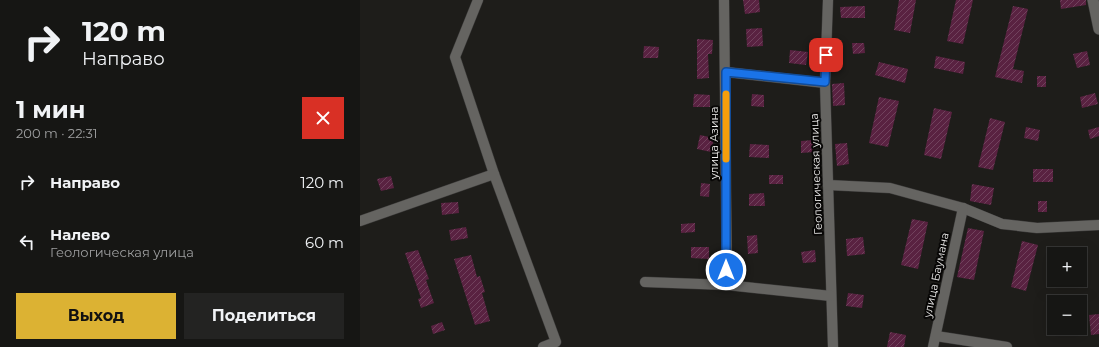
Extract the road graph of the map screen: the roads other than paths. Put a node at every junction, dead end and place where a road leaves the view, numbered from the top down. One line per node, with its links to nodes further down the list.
1 (478, 0): 8 (street)
2 (724, 0): 6 (street, улица Азина)
3 (828, 0): 7 (street, Геологическая улица)
4 (1093, 0): 5 (street)
5 (1099, 30)
6 (726, 72): 7 (street); 14 (street, улица Азина)
7 (825, 82): 9 (street, Геологическая улица)
8 (494, 174): 11 (street); 17 (street)
9 (828, 185): 10 (street); 15 (street, Геологическая улица)
10 (962, 208): 12 (street); 16 (street, улица Баумана)
11 (360, 221)
12 (1099, 225)
13 (645, 282): 14 (street)
14 (727, 285): 15 (street)
15 (831, 296): 18 (street, Геологическая улица)
16 (936, 336): 19 (street, улица Баумана); 20 (street)
17 (543, 347)
18 (833, 347)
19 (934, 347)
20 (1007, 347)

